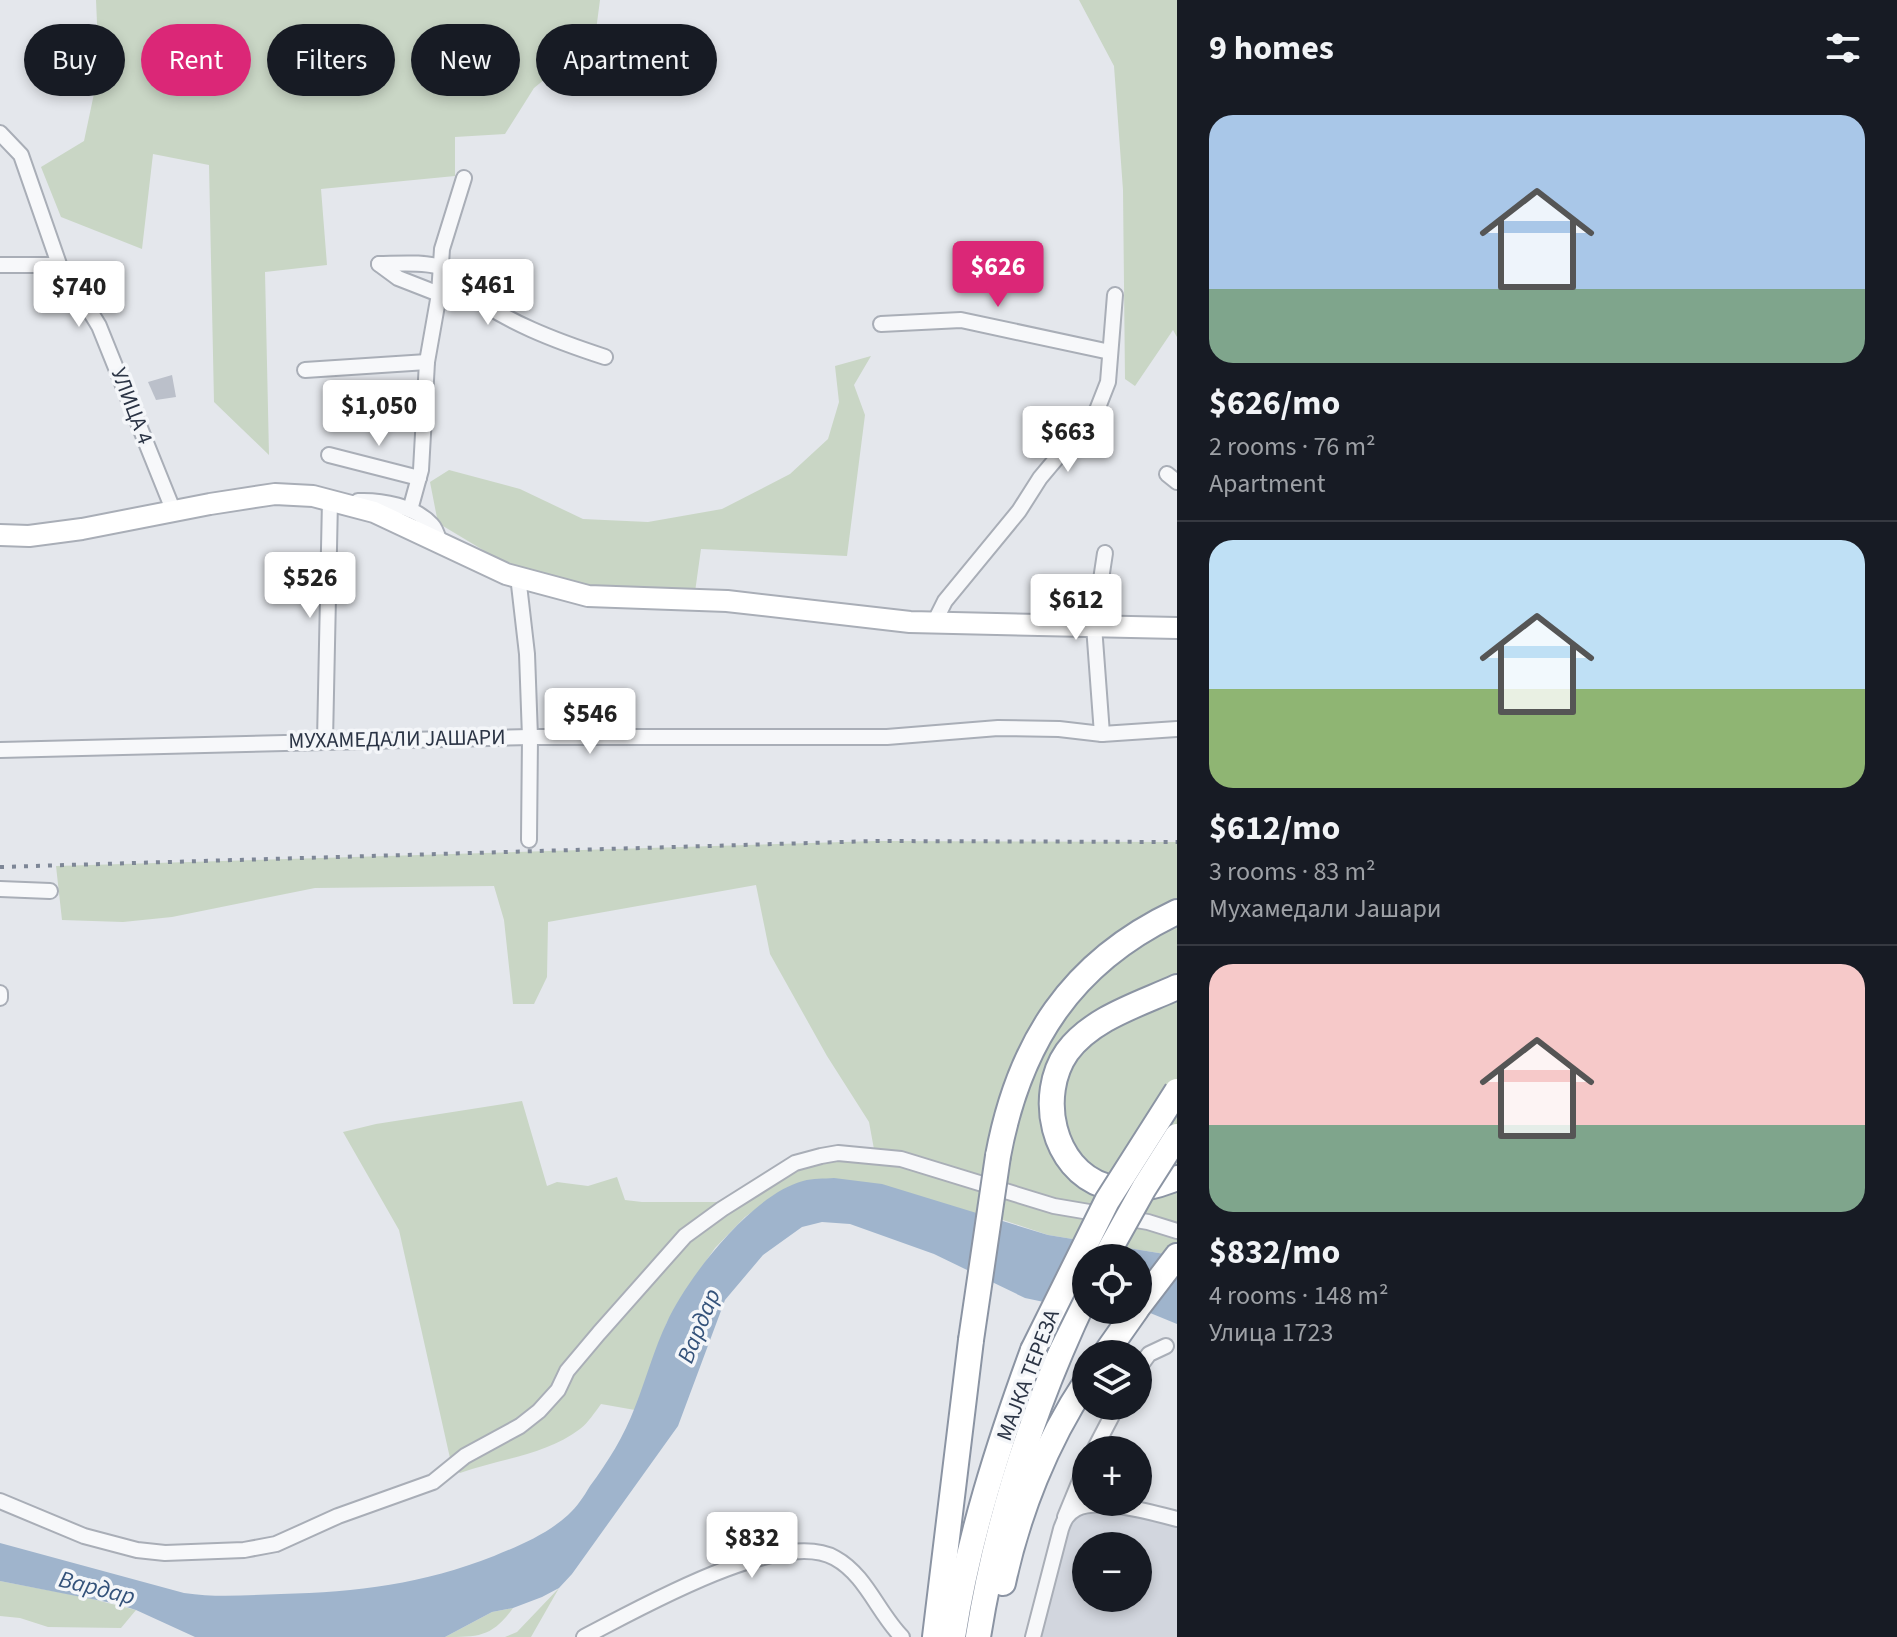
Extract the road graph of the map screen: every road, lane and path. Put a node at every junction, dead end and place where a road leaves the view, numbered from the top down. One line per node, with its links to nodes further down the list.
1 (0, 133): 4 (street, УЛИЦА 4)
2 (464, 178): 5 (street)
3 (0, 265): 4 (street)
4 (59, 265): 17 (street, УЛИЦА 4)
5 (441, 268): 6 (street); 6 (street); 10 (street)
6 (439, 294): 11 (street)
7 (1115, 295): 9 (street)
8 (881, 324): 9 (street)
9 (1110, 352): 22 (street)
10 (605, 357)
11 (427, 362): 12 (street); 14 (street)
12 (305, 370)
13 (329, 455): 14 (street)
14 (419, 478): 16 (street)
15 (335, 501): 16 (street); 17 (main road); 19 (main road); 28 (street)
16 (410, 510): 19 (street)
17 (174, 512): 18 (main road)
18 (0, 535)
19 (440, 543): 21 (main road)
20 (1105, 553): 23 (street)
21 (518, 576): 22 (main road); 27 (street)
22 (934, 623): 23 (main road)
23 (1094, 626): 24 (main road); 26 (street)
24 (1177, 628)
25 (1177, 729): 26 (street, МУХАМЕДАЛИ ЈАШАРИ)
26 (1102, 734): 27 (street, МУХАМЕДАЛИ ЈАШАРИ)
27 (530, 737): 28 (street, МУХАМЕДАЛИ ЈАШАРИ); 30 (street)
28 (325, 741): 29 (street, МУХАМЕДАЛИ ЈАШАРИ)
29 (0, 750)
30 (529, 840)
31 (0, 889): 32 (street)
32 (50, 891)
33 (1177, 912): 50 (highway, bridge)
34 (1177, 987): 37 (highway)
35 (1177, 1091): 50 (highway, МАЈКА ТЕРЕЗА, bridge)
36 (1177, 1136): 39 (highway, bridge)
37 (1177, 1178)
38 (1177, 1231): 46 (street)
39 (1113, 1244)
40 (1177, 1256): 41 (highway)
41 (1152, 1289)
42 (1073, 1324): 51 (highway, МАЈКА ТЕРЕЗА)
43 (1166, 1346): 44 (street)
44 (1152, 1353)
45 (1072, 1406): 51 (highway)
46 (0, 1501)
47 (1072, 1501): 48 (street)
48 (1065, 1518): 49 (street); 54 (street)
49 (1177, 1519)
50 (944, 1632)
51 (986, 1636)
52 (584, 1637): 53 (street)
53 (902, 1637)
54 (1033, 1637)

